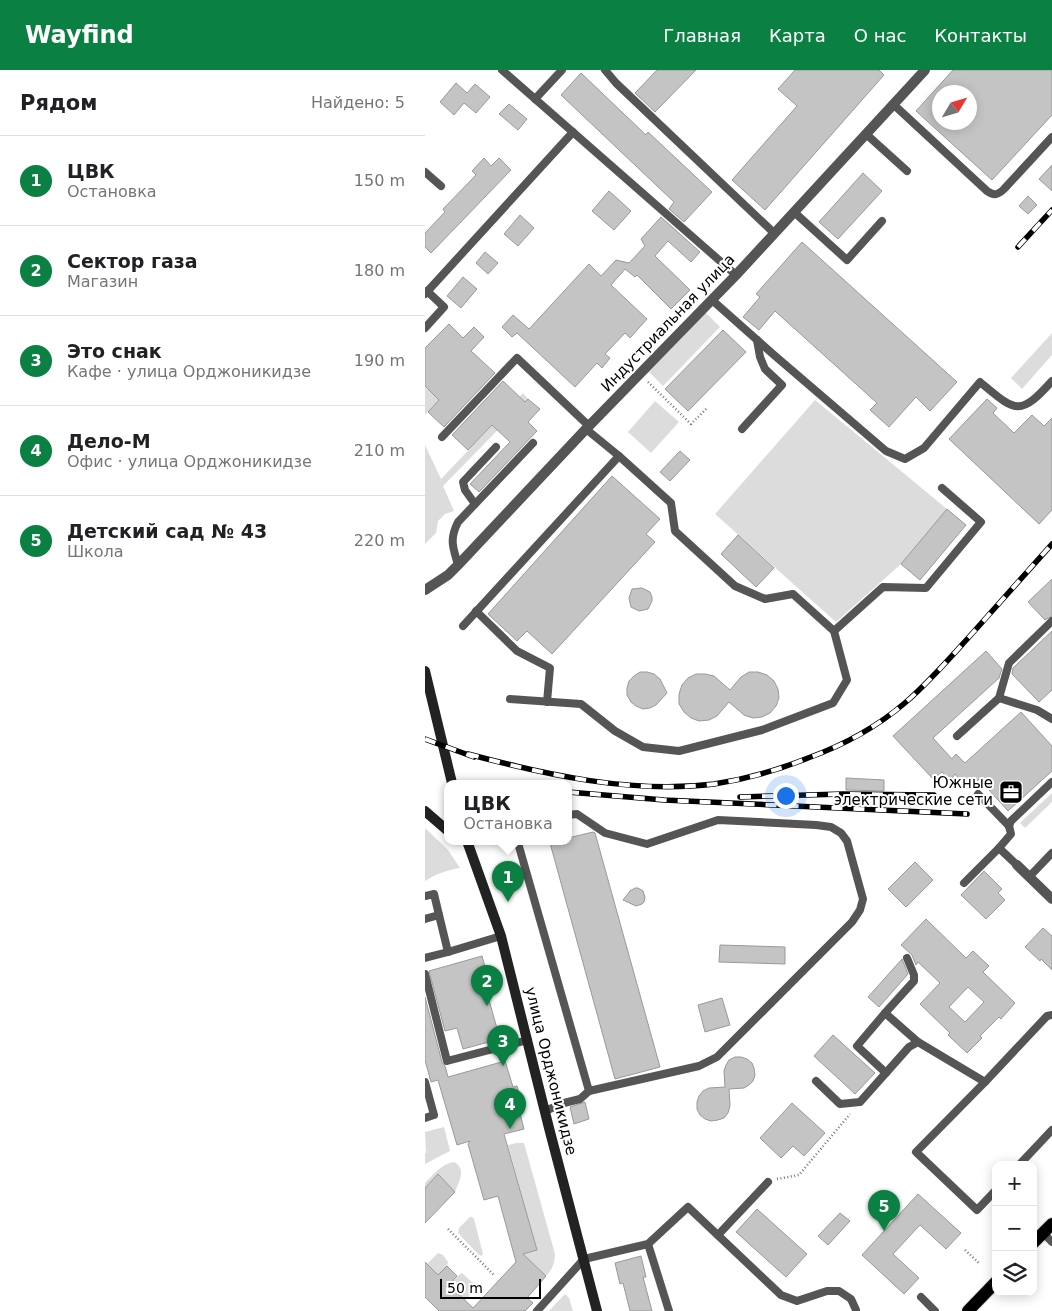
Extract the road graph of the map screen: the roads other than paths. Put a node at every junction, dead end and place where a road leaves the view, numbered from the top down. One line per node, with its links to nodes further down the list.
1 (502, 70): 5 (lane)
2 (562, 70): 5 (lane)
3 (605, 70): 15 (lane)
4 (925, 70): 6 (street, Индустриальная улица)
5 (535, 99): 7 (lane)
6 (893, 104): 8 (street, Индустриальная улица); 9 (lane)
7 (573, 132): 16 (lane); 17 (lane)
8 (866, 134): 10 (lane); 13 (street, Индустриальная улица)
9 (1052, 137)
10 (907, 170)
11 (425, 172): 12 (lane)
12 (441, 186)
13 (794, 212): 14 (lane); 15 (street, Индустриальная улица)
14 (882, 221)
15 (775, 233): 16 (street, Индустриальная улица)
16 (736, 275): 18 (street, Индустриальная улица)
17 (426, 292): 19 (lane)
18 (712, 300): 20 (lane); 22 (street, Индустриальная улица)
19 (425, 328)
20 (757, 340): 21 (lane); 23 (lane)
21 (1052, 381)
22 (587, 427): 24 (lane); 27 (lane); 30 (street, Индустриальная улица)
23 (742, 428)
24 (442, 437)
25 (533, 443): 29 (lane)
26 (496, 447): 29 (lane)
27 (619, 456): 32 (lane); 35 (lane)
28 (942, 488): 35 (lane)
29 (475, 504): 30 (lane)
30 (458, 565): 31 (street, Индустриальная улица)
31 (425, 590)
32 (476, 611): 34 (lane); 39 (lane)
33 (1052, 621): 37 (lane)
34 (463, 626)
35 (834, 631): 39 (lane)
36 (425, 671): 42 (main road)
37 (999, 698): 40 (lane); 41 (lane)
38 (510, 699): 39 (lane)
39 (547, 702)
40 (1052, 719)
41 (957, 736)
42 (451, 780)
43 (1052, 782): 47 (lane)
44 (978, 794): 47 (lane)
45 (425, 811): 48 (main road)
46 (572, 815): 73 (lane)
47 (1009, 826): 51 (lane)
48 (444, 828)
49 (519, 845): 73 (lane)
50 (469, 846): 60 (main road, улица Орджоникидзе)
51 (999, 848): 53 (lane); 55 (lane)
52 (1052, 853): 54 (lane)
53 (1017, 865): 54 (street)
54 (1029, 877): 56 (street)
55 (964, 883)
56 (1050, 894)
57 (425, 896): 58 (lane)
58 (439, 915): 59 (lane); 61 (lane)
59 (425, 919)
60 (501, 936): 61 (lane); 67 (main road, улица Орджоникидзе)
61 (448, 952): 62 (lane)
62 (425, 958)
63 (907, 958): 65 (lane)
64 (425, 974): 67 (lane)
65 (885, 1013): 68 (lane); 69 (lane)
66 (1052, 1015): 72 (lane)
67 (528, 1040): 74 (main road, улица Орджоникидзе)
68 (918, 1042): 69 (lane); 72 (lane)
69 (886, 1073): 70 (lane)
70 (816, 1081)
71 (425, 1082): 75 (lane)
72 (985, 1082): 79 (lane)
73 (589, 1091): 74 (lane)
74 (545, 1111): 84 (main road, улица Орджоникидзе)
75 (425, 1118)
76 (1052, 1130): 77 (lane)
77 (1023, 1161)
78 (768, 1182): 81 (lane)
79 (992, 1194)
80 (1049, 1233): 82 (main road)
81 (718, 1235): 83 (lane); 90 (lane)
82 (1037, 1240)
83 (648, 1244): 84 (lane); 89 (lane)
84 (584, 1259): 87 (lane); 88 (main road, улица Орджоникидзе)
85 (992, 1286): 92 (main road)
86 (921, 1297): 91 (lane)
87 (537, 1311)
88 (597, 1311)
89 (669, 1311)
90 (856, 1311)
91 (935, 1311)
92 (968, 1311)

